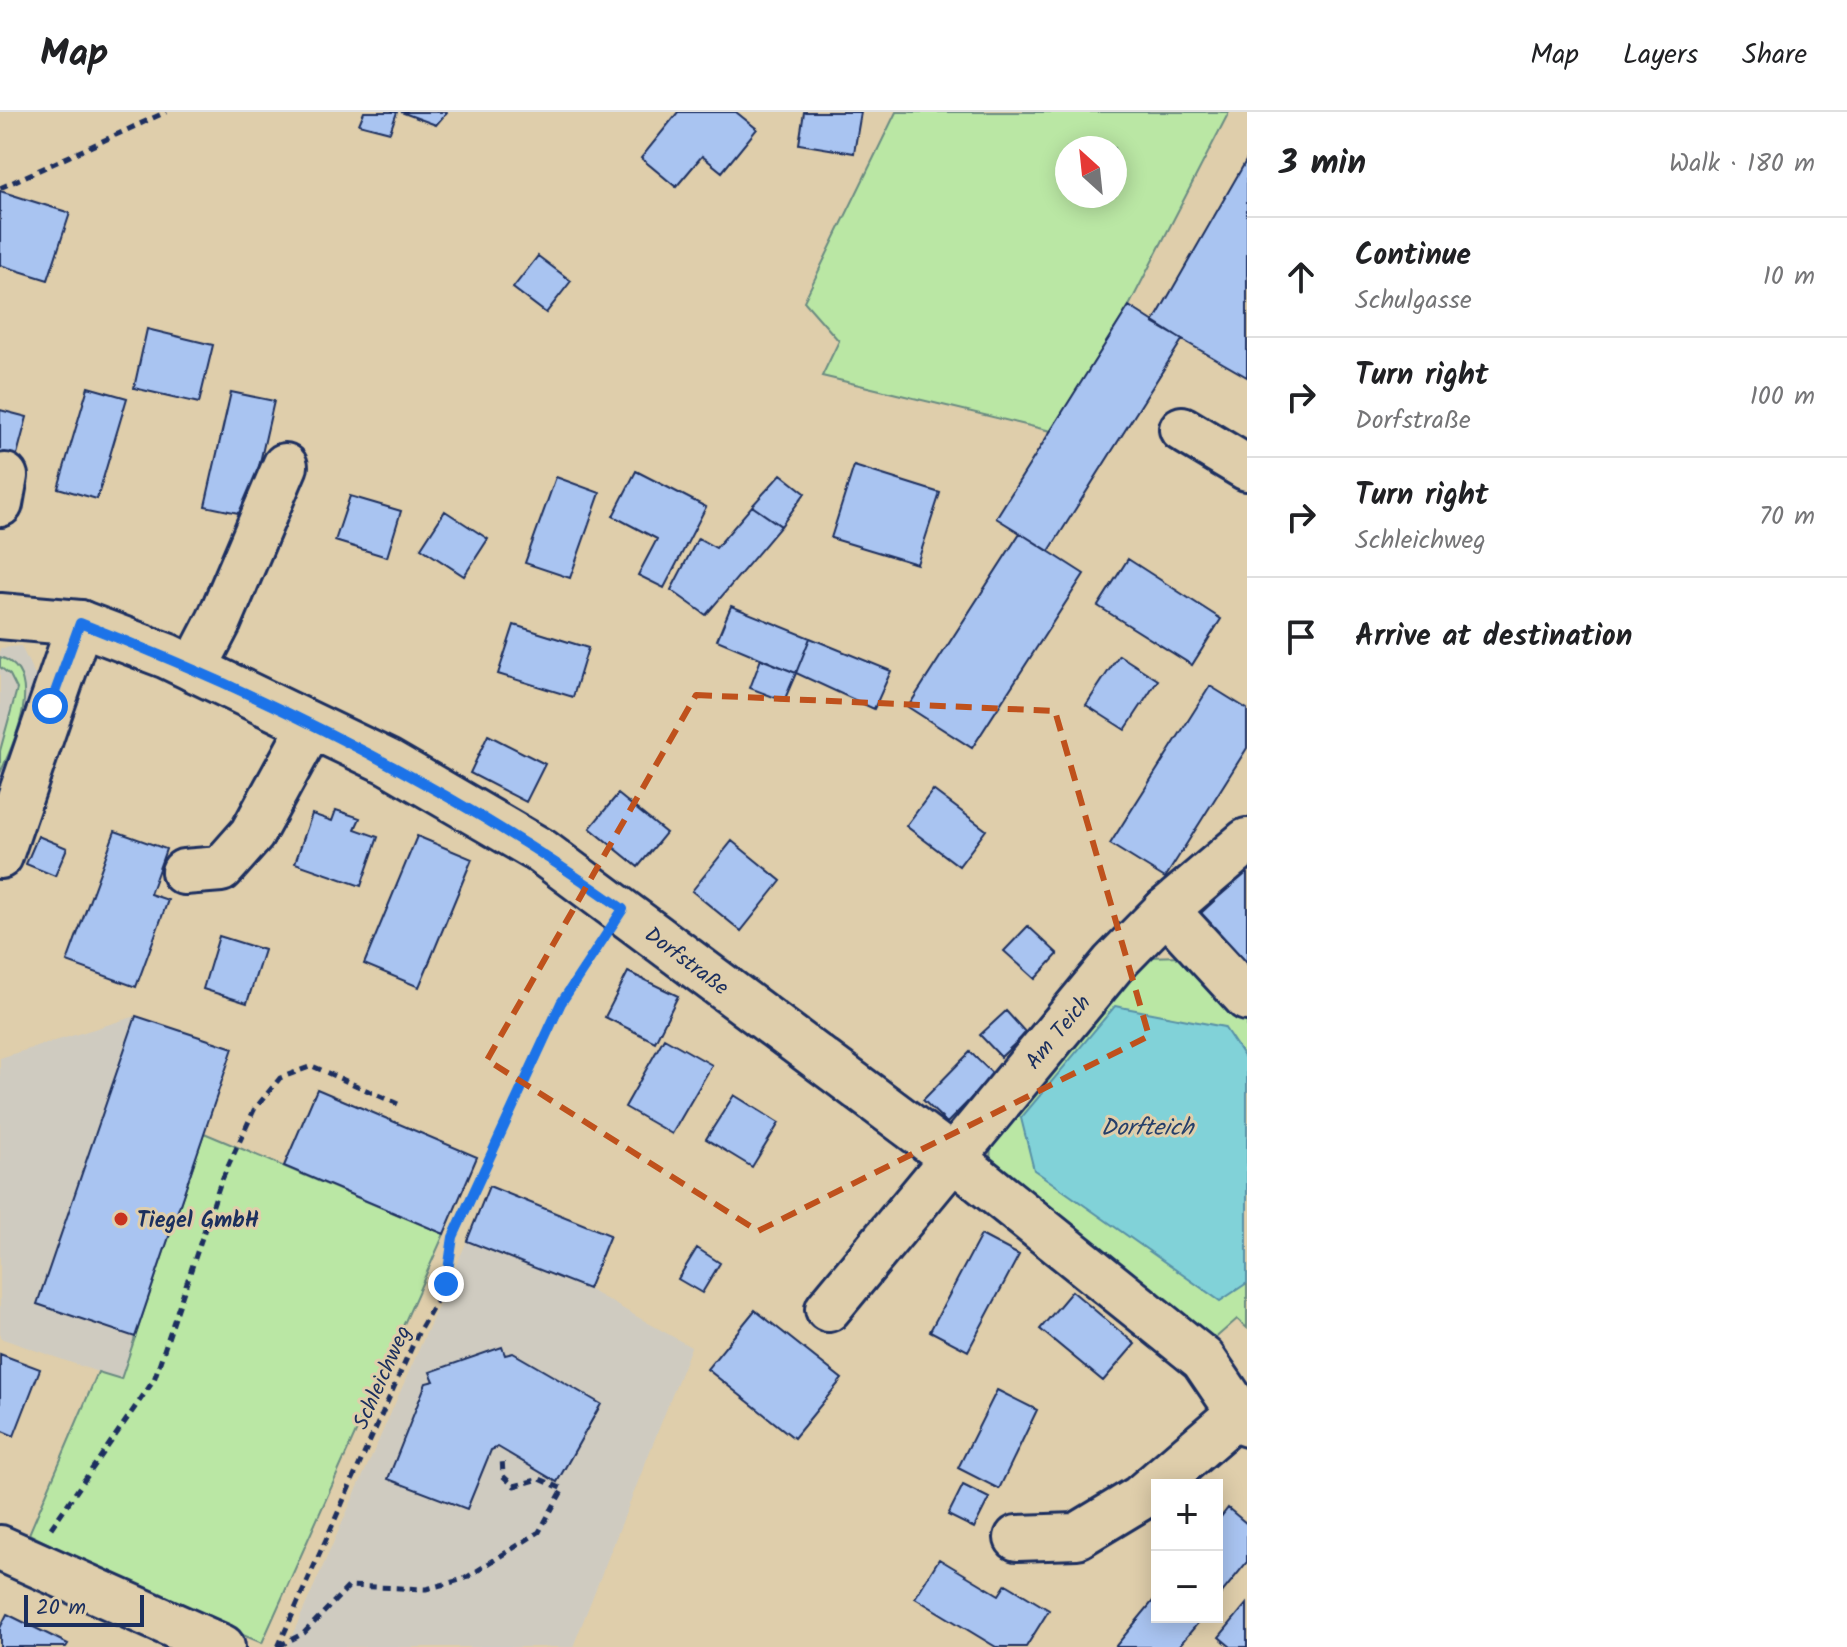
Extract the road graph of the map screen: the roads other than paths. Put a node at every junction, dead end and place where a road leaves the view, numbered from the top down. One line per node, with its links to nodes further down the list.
1 (1182, 429): 3 (street)
2 (285, 466): 6 (street)
3 (1247, 468)
4 (0, 616): 5 (street, Dorfstraße)
5 (80, 623): 6 (street, Dorfstraße); 9 (street)
6 (194, 669): 7 (street, Dorfstraße)
7 (311, 726): 10 (street); 13 (street, Dorfstraße)
8 (1247, 841): 11 (street, Am Teich)
9 (0, 856)
10 (184, 872)
11 (1166, 910): 12 (street); 13 (street, Am Teich)
12 (1247, 998)
13 (954, 1159): 14 (street, Am Teich); 15 (street, Dorfstraße)
14 (828, 1309)
15 (1243, 1418): 16 (street)
16 (1017, 1538)
17 (14, 1555): 18 (street)
18 (222, 1647)

